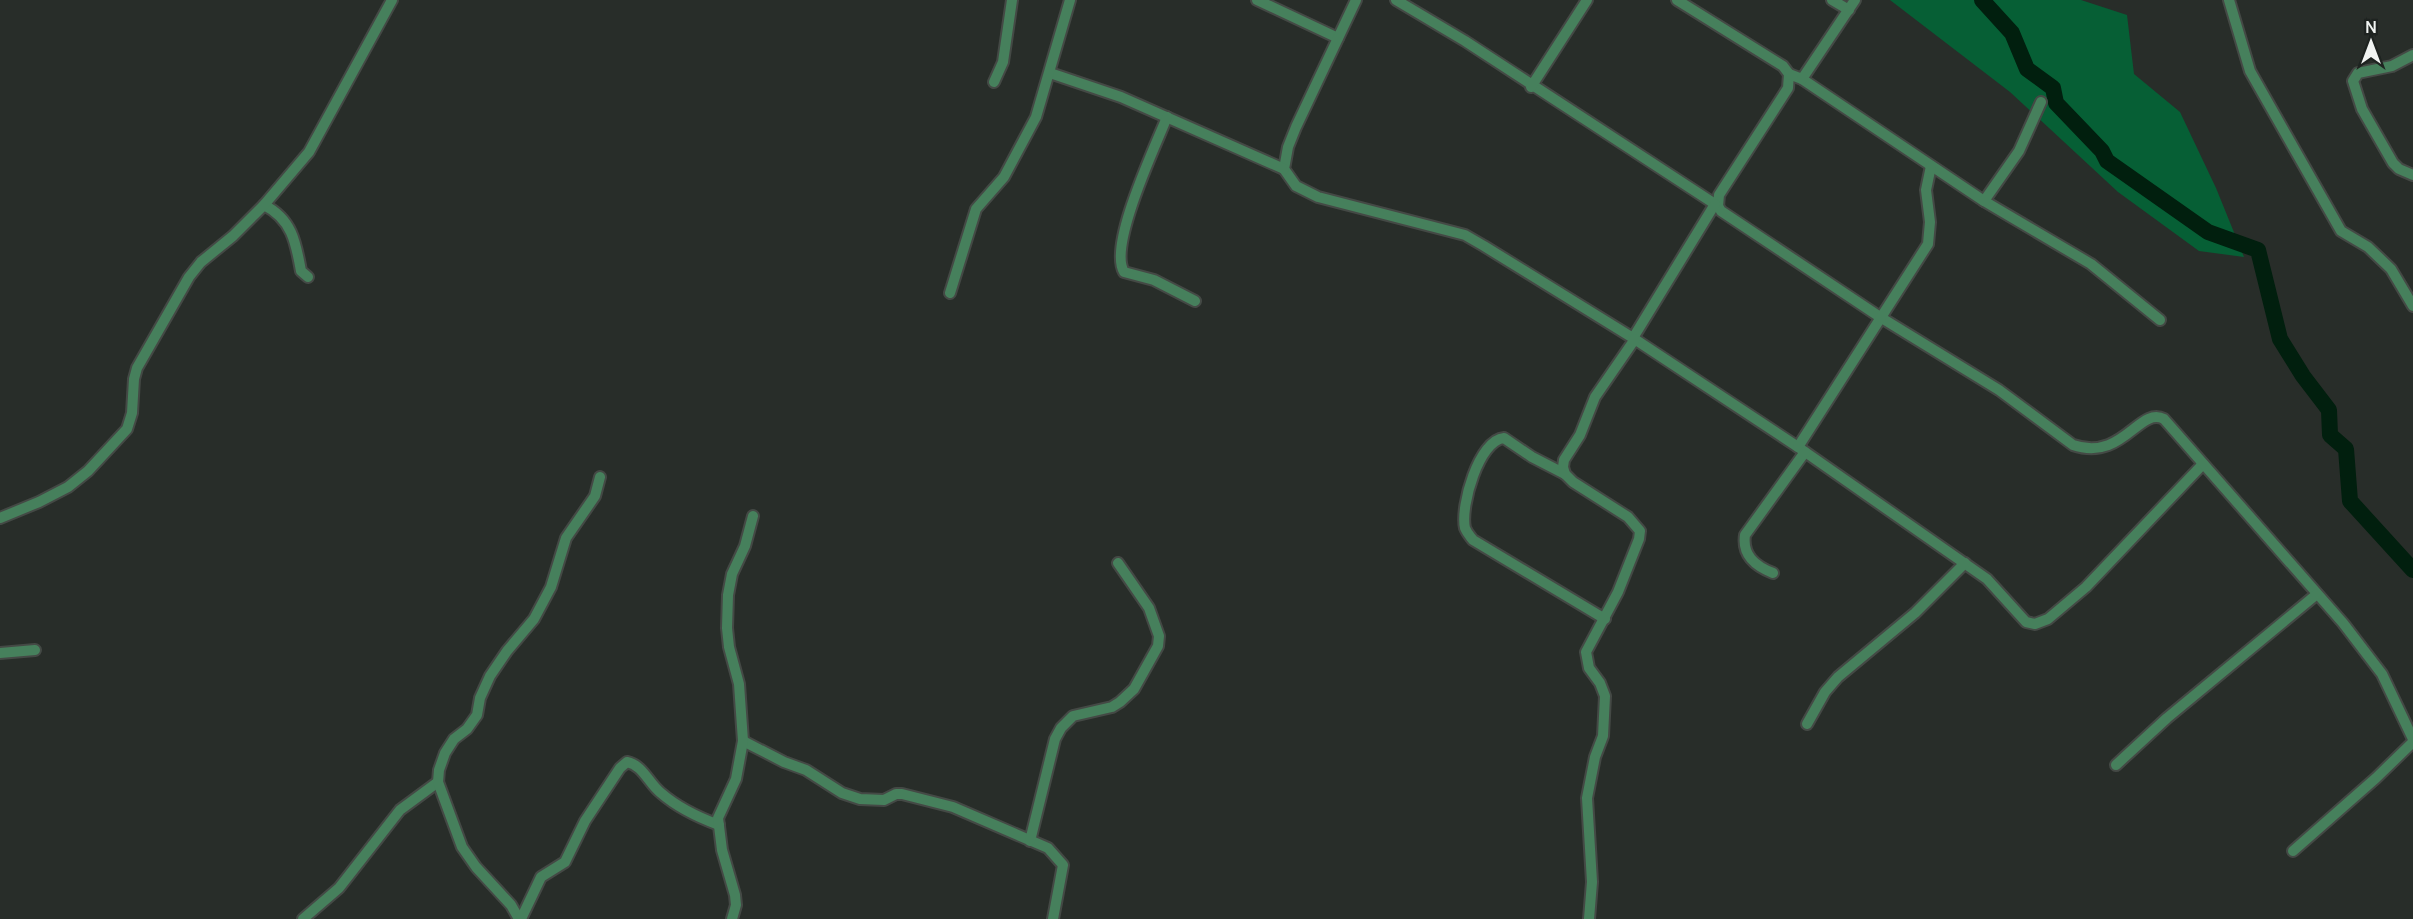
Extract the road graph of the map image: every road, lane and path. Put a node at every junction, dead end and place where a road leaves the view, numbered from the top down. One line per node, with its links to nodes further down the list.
1 (392, 0): 26 (street)
2 (1012, 0): 18 (street)
3 (1071, 0): 15 (street)
4 (1257, 0): 13 (street)
5 (1356, 0): 13 (street)
6 (1396, 0): 19 (street)
7 (1587, 0): 19 (street)
8 (1677, 0): 16 (street)
9 (1832, 0): 12 (street)
10 (1855, 0): 12 (street)
11 (2229, 0): 31 (street)
12 (1848, 10): 17 (street)
13 (1338, 38): 23 (street)
14 (2413, 55): 24 (street)
15 (1050, 73): 21 (street); 29 (street)
16 (1789, 74): 17 (street); 27 (street)
17 (1802, 79): 22 (street)
18 (994, 82)
19 (1531, 87): 27 (street)
20 (2041, 102): 25 (street)
21 (1167, 117): 23 (street); 30 (street)
22 (1931, 166): 25 (street); 32 (street)
23 (1284, 169): 34 (street)
24 (2413, 175)
25 (1984, 201): 33 (street)
26 (264, 205): 28 (street); 40 (street)
27 (1716, 205): 32 (street); 34 (street)
28 (308, 277)
29 (950, 293)
30 (1195, 301)
31 (2413, 306)
32 (1880, 317): 35 (street); 36 (street)
33 (2160, 320)
34 (1634, 339): 35 (street); 37 (street)
35 (1801, 449): 42 (street); 43 (street)
36 (2203, 465): 42 (street); 44 (street)
37 (1565, 474): 45 (street); 45 (street)
38 (600, 477): 52 (street)
39 (753, 516): 50 (street)
40 (0, 518)
41 (1118, 563): 54 (street)
42 (1965, 563): 48 (street)
43 (1773, 573)
44 (2317, 594): 49 (street); 51 (street)
45 (1605, 619): 60 (street)
46 (35, 650): 47 (street)
47 (0, 653)
48 (1807, 724)
49 (2413, 740): 55 (street)
50 (742, 741): 53 (street); 54 (street)
51 (2116, 765)
52 (438, 782): 56 (street); 57 (street)
53 (719, 825): 57 (street); 58 (street)
54 (1030, 840): 59 (street)
55 (2293, 851)
56 (303, 919)
57 (520, 919)
58 (732, 919)
59 (1053, 919)
60 (1589, 919)

